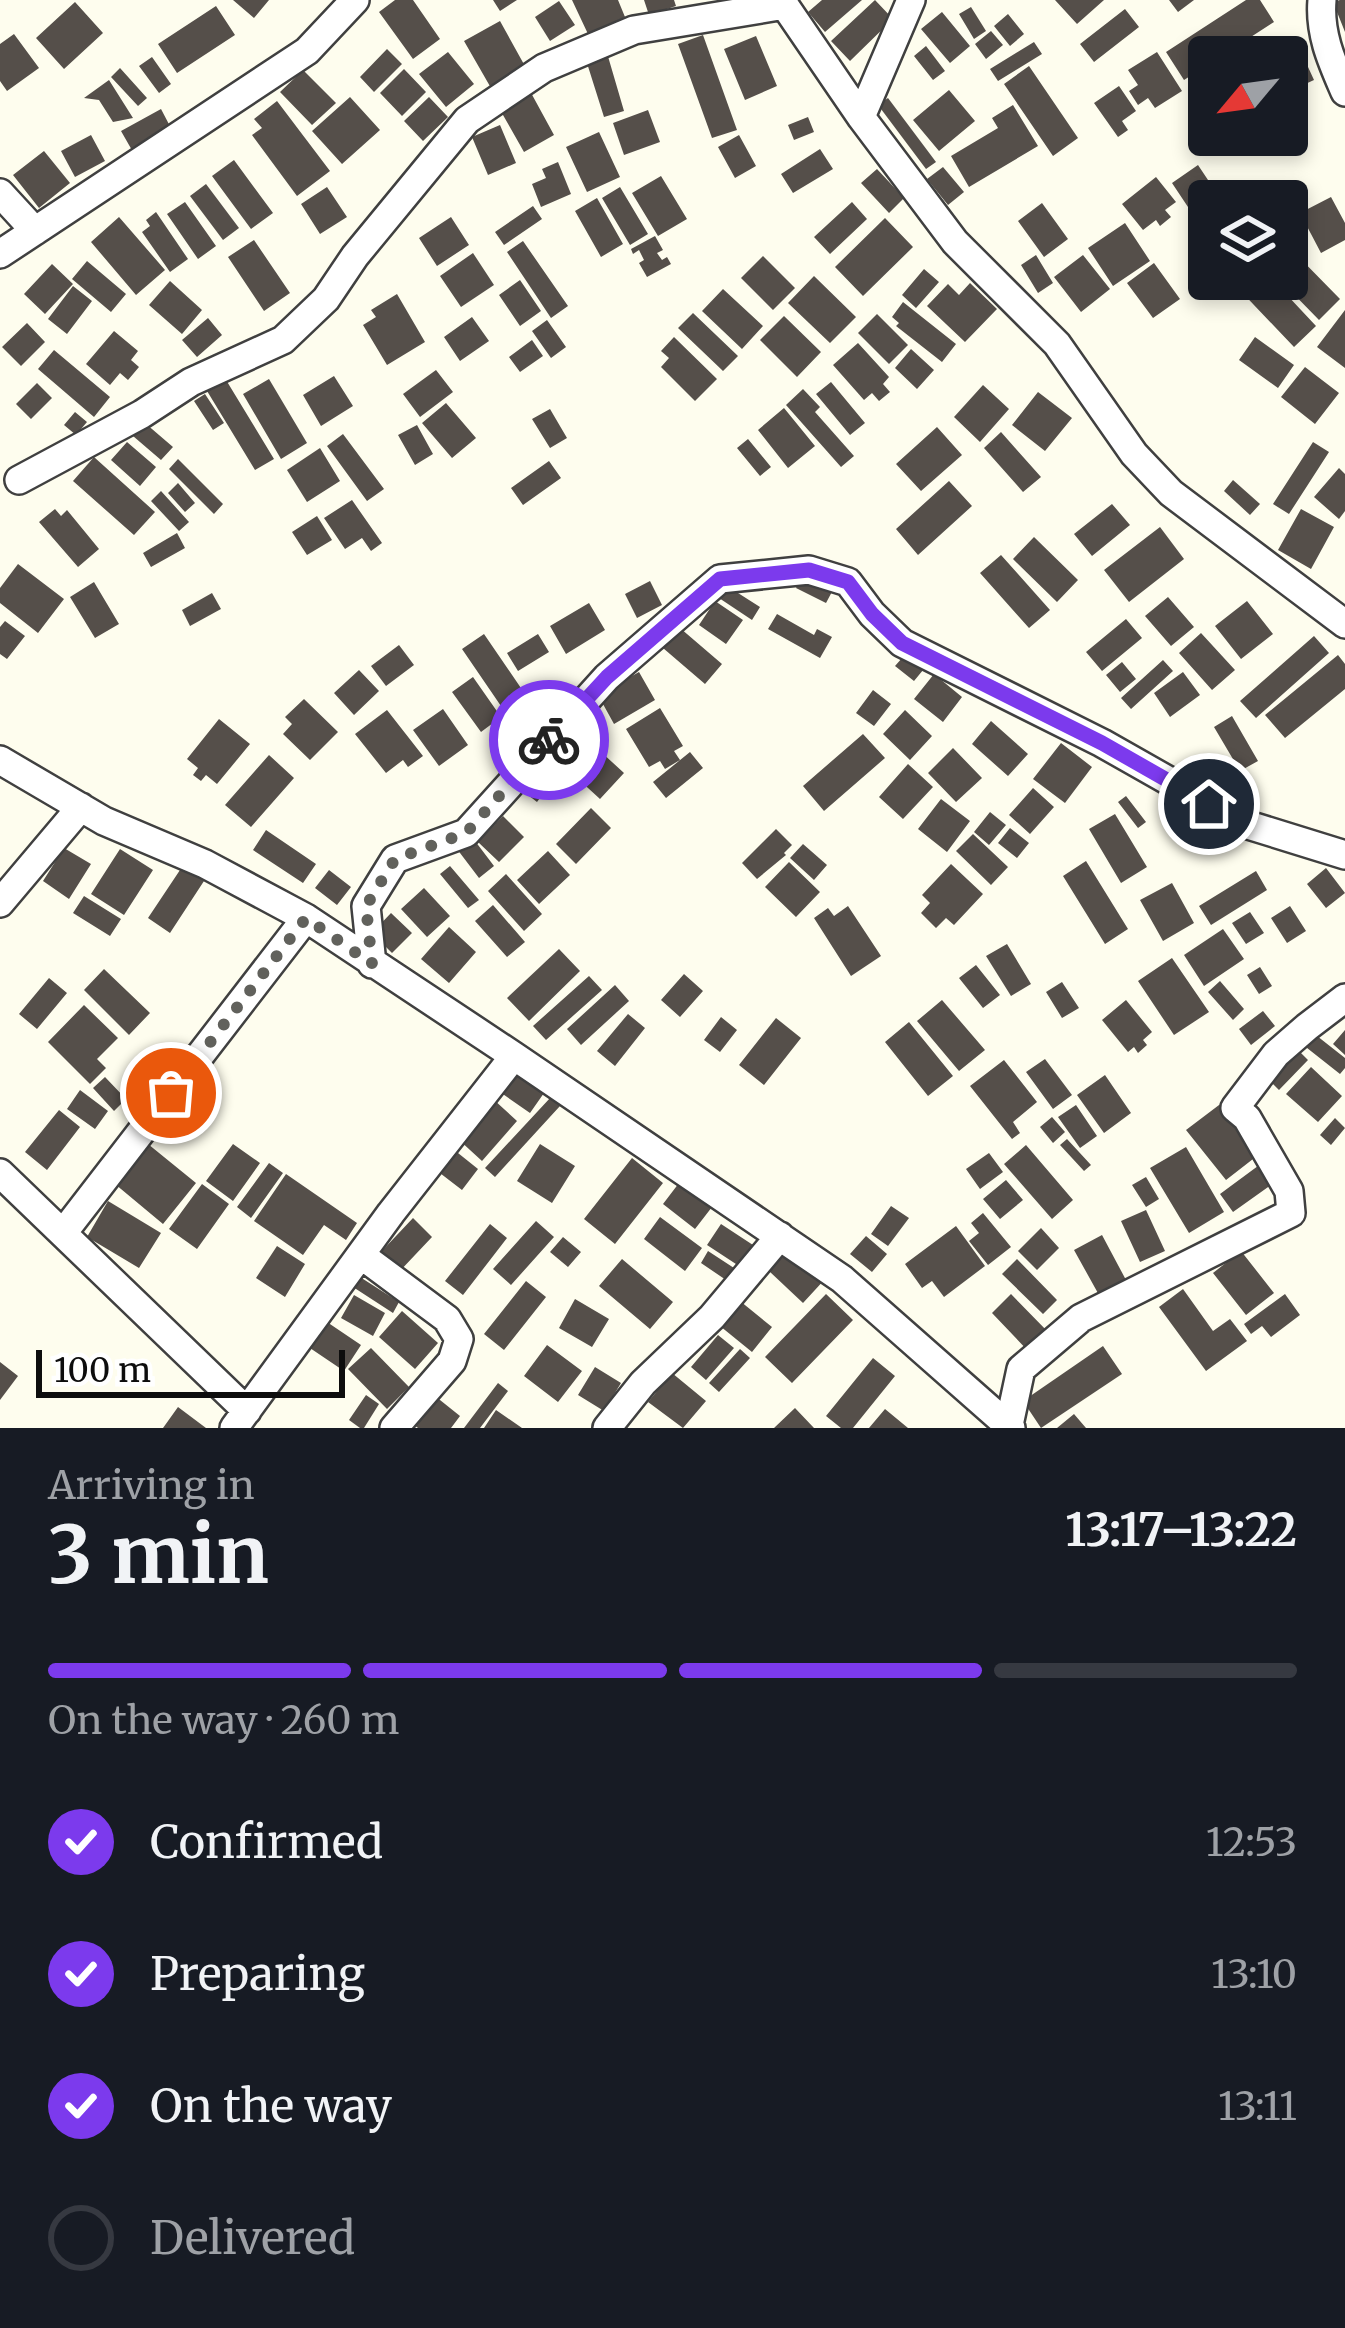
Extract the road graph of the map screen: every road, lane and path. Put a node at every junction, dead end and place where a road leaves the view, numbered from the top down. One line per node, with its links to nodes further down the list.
1 (355, 0): 8 (street)
2 (911, 0): 6 (street)
3 (1322, 0): 5 (street)
4 (783, 2): 6 (street); 10 (street)
5 (1345, 92)
6 (862, 117): 11 (street)
7 (0, 193): 8 (street)
8 (35, 231): 9 (street)
9 (0, 254)
10 (19, 480)
11 (1339, 609)
12 (6, 768): 13 (street)
13 (81, 808): 15 (street); 16 (street)
14 (1345, 855): 17 (street)
15 (0, 903)
16 (306, 918): 17 (street); 21 (street)
17 (372, 964): 19 (street)
18 (1345, 998): 25 (street)
19 (514, 1056): 22 (street); 23 (street)
20 (0, 1173): 21 (street)
21 (63, 1233): 24 (street)
22 (780, 1236): 25 (street); 27 (street)
23 (361, 1255): 24 (street); 26 (street)
24 (240, 1420)
25 (1010, 1426)
26 (394, 1428)
27 (607, 1428)

